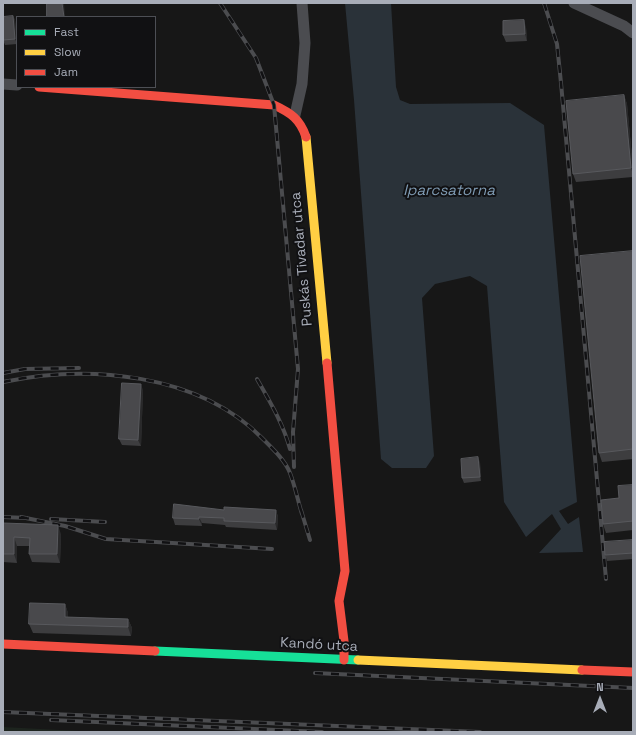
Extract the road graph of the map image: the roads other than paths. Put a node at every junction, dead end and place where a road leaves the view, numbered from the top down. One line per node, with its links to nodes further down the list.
1 (302, 3): 7 (street)
2 (574, 3): 3 (street)
3 (633, 33)
4 (3, 84): 5 (street)
5 (16, 85)
6 (52, 88): 7 (street)
7 (295, 115): 9 (street, Puskás Tivadar utca)
8 (3, 644): 9 (street, Kandó utca)
9 (344, 660): 10 (street, Kandó utca)
10 (633, 672)

